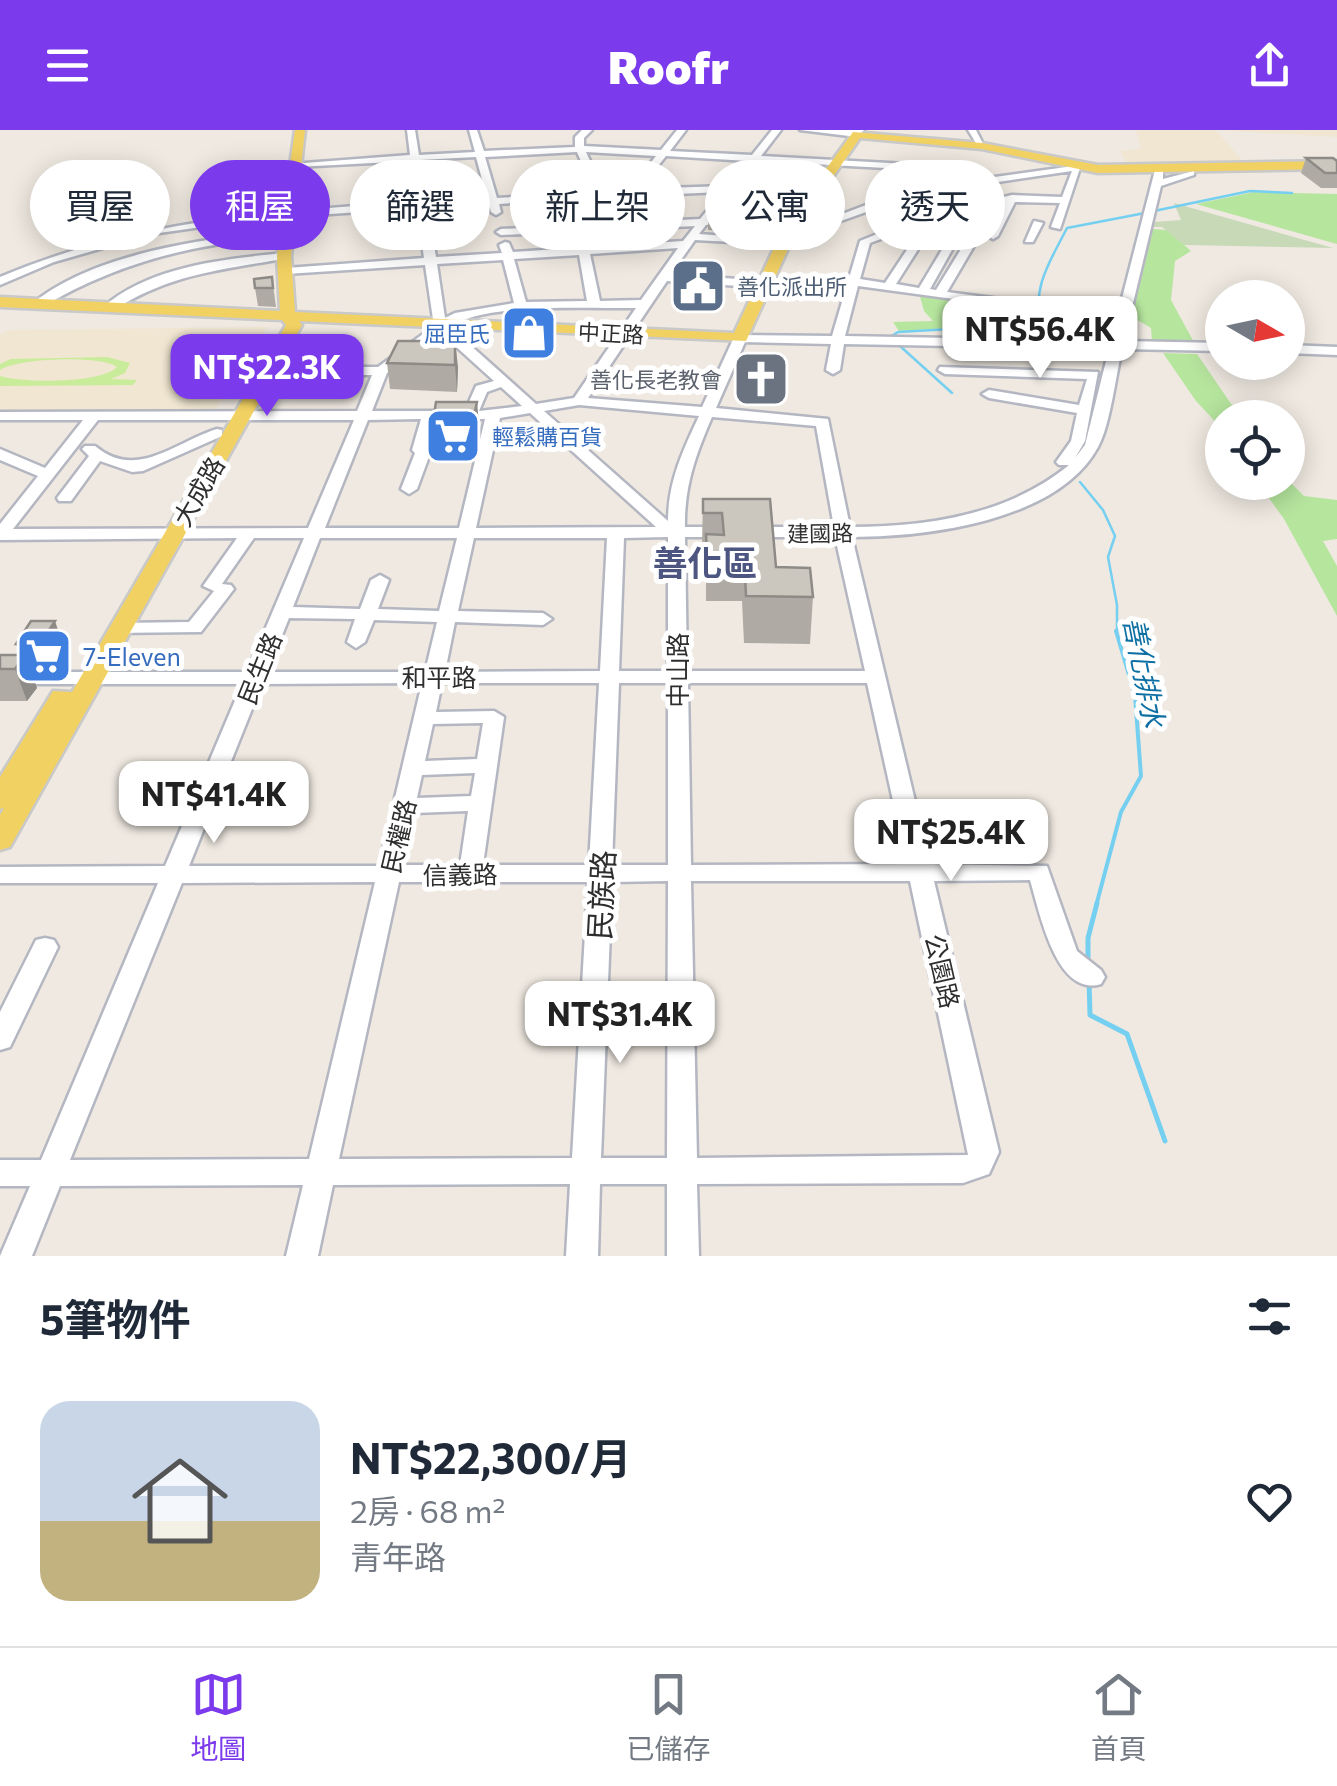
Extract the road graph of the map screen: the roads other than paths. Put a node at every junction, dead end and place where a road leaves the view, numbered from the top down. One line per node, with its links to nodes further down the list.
1 (300, 130): 17 (main road)
2 (412, 130): 15 (street)
3 (473, 130): 14 (street)
4 (588, 130): 12 (street)
5 (682, 130): 13 (street)
6 (778, 130): 16 (street)
7 (804, 130): 9 (street)
8 (972, 130): 11 (street)
9 (859, 132): 10 (main road); 21 (main road, 中山路)
10 (936, 142): 11 (main road); 22 (street)
11 (982, 146): 24 (main road)
12 (580, 149): 13 (street); 14 (street); 18 (street)
13 (661, 152): 16 (street); 19 (street)
14 (480, 154): 15 (street); 32 (street)
15 (416, 158): 23 (street)
16 (755, 158): 20 (street)
17 (296, 160)
18 (583, 160)
19 (657, 160)
20 (796, 160)
21 (839, 160)
22 (926, 160)
23 (330, 162)
24 (1078, 167): 26 (main road); 27 (street); 33 (street)
25 (1337, 167): 26 (main road); 26 (main road)
26 (1156, 174): 82 (street)
27 (1005, 178)
28 (1012, 198): 30 (street); 33 (street); 34 (street)
29 (510, 199): 32 (street)
30 (1005, 199)
31 (490, 200): 32 (street)
32 (493, 200): 39 (street)
33 (1066, 200): 38 (street)
34 (1005, 212)
35 (685, 222): 36 (street)
36 (704, 222): 42 (street)
37 (1038, 224): 43 (street)
38 (1056, 227)
39 (501, 232): 40 (street); 57 (street)
40 (510, 232)
41 (685, 240): 42 (street)
42 (688, 240): 44 (street); 62 (street)
43 (1029, 240)
44 (705, 241)
45 (865, 244): 64 (street)
46 (190, 247): 58 (street)
47 (85, 250): 63 (street)
48 (127, 250): 58 (street)
49 (285, 250): 60 (main road)
50 (429, 250): 59 (street)
51 (601, 250): 56 (street)
52 (781, 250): 65 (main road, 中山路)
53 (912, 250): 66 (street)
54 (947, 250): 67 (street)
55 (966, 250): 68 (street)
56 (584, 251): 57 (street); 71 (street)
57 (508, 256): 59 (street); 73 (street)
58 (144, 257): 61 (street); 70 (street)
59 (431, 261): 60 (street); 78 (street)
60 (285, 263): 61 (street); 76 (main road)
61 (182, 272): 75 (street)
62 (663, 277): 65 (street); 72 (street)
63 (0, 280)
64 (852, 282): 66 (street); 81 (street)
65 (764, 285): 80 (main road, 中山路)
66 (888, 286): 67 (street)
67 (923, 291): 68 (street)
68 (940, 293): 74 (street)
69 (0, 302): 70 (main road, 中正路)
70 (38, 304): 75 (main road, 中正路)
71 (594, 304): 72 (street); 73 (street)
72 (646, 304): 79 (street)
73 (521, 306): 77 (street)
74 (1023, 306)
75 (108, 308): 76 (main road, 中正路)
76 (288, 318): 78 (main road, 中正路); 89 (main road, 大成路)
77 (463, 321): 78 (main road, 中正路); 79 (main road, 中正路)
78 (436, 324): 88 (street, 民生路); 91 (street)
79 (626, 333): 80 (main road, 中正路); 93 (street)
80 (740, 338): 81 (street, 中正路); 96 (street, 中山路)
81 (838, 340): 82 (street, 中正路); 86 (street)
82 (1106, 346): 83 (street, 中正路); 90 (street); 108 (street)
83 (1205, 348)
84 (1305, 350): 85 (street)
85 (1337, 351)
86 (834, 370)
87 (945, 370): 90 (street)
88 (382, 371): 89 (street); 98 (street, 民生路)
89 (261, 372): 97 (main road, 大成路)
90 (1093, 375): 95 (street)
91 (504, 382): 94 (street); 103 (street)
92 (989, 394): 95 (street)
93 (580, 401): 94 (street); 96 (street)
94 (534, 409): 99 (street); 114 (street)
95 (1085, 410): 108 (street)
96 (707, 413): 114 (street, 中山路); 115 (street, 公園路)
97 (235, 415): 98 (street); 101 (street); 104 (main road, 大成路); 116 (main road, 大成路)
98 (363, 415): 102 (street); 117 (street, 民生路)
99 (493, 415): 103 (street); 118 (street, 民權路)
100 (0, 416): 101 (street)
101 (95, 416): 105 (street)
102 (429, 416): 103 (street); 110 (street)
103 (470, 416)
104 (217, 433): 107 (street); 116 (main road, 大成路)
105 (76, 439): 107 (street); 109 (street)
106 (0, 454): 109 (street)
107 (97, 454): 111 (street)
108 (1066, 468): 115 (street, 建國路)
109 (48, 475): 113 (street)
110 (409, 489)
111 (66, 498)
112 (0, 500): 113 (street)
113 (24, 504): 119 (street)
114 (672, 528): 115 (street, 建國路); 118 (street, 建國路); 121 (street, 建國路); 135 (street, 中山路)
115 (843, 528): 131 (street, 公園路)
116 (168, 529): 117 (street, 建國路); 119 (street, 建國路); 120 (street, 建國路); 127 (main road, 大成路); 133 (main road, 大成路)
117 (316, 529): 118 (street, 建國路); 120 (street, 建國路); 123 (street, 民生路)
118 (467, 529): 121 (street, 建國路); 125 (street, 民權路)
119 (2, 530)
120 (248, 534): 127 (street)
121 (616, 534): 130 (street, 民族路)
122 (380, 580): 124 (street)
123 (282, 612): 124 (street); 134 (street, 民生路)
124 (368, 612): 125 (street); 128 (street)
125 (448, 614): 126 (street); 129 (street, 民權路)
126 (543, 619)
127 (119, 629): 133 (main road, 大成路)
128 (356, 642)
129 (434, 677): 130 (street, 和平路); 134 (street, 和平路); 136 (street, 民權路)
130 (608, 677): 135 (street, 和平路); 143 (street, 民族路)
131 (878, 677): 135 (street, 和平路); 144 (street, 公園路)
132 (0, 678): 133 (street, 和平路)
133 (82, 678): 134 (street, 和平路); 139 (main road, 大成路); 142 (main road, 大成路)
134 (255, 678): 148 (street, 民生路)
135 (677, 678): 145 (street, 中山路)
136 (425, 718): 137 (street); 138 (street, 民權路)
137 (486, 766): 138 (street); 140 (street)
138 (414, 768): 141 (street, 民權路)
139 (0, 800)
140 (480, 803): 141 (street); 146 (street)
141 (405, 806): 149 (street, 民權路)
142 (0, 840)
143 (601, 872): 145 (street, 信義路); 146 (street, 信義路); 155 (street, 民族路)
144 (921, 872): 145 (street, 信義路); 151 (street, 信義路); 153 (street, 公園路)
145 (679, 873): 153 (street, 中山路)
146 (470, 874): 149 (street, 信義路)
147 (0, 875): 148 (street, 信義路)
148 (173, 875): 149 (street, 信義路); 157 (street, 民生路)
149 (390, 875): 154 (street, 民權路)
150 (45, 947): 152 (street)
151 (1092, 977)
152 (0, 1039)
153 (682, 1171): 155 (street); 161 (street, 中山路)
154 (322, 1172): 155 (street); 157 (street); 159 (street, 民權路)
155 (586, 1172): 160 (street, 民族路)
156 (0, 1173): 157 (street)
157 (50, 1173): 158 (street, 民生路)
158 (16, 1256)
159 (302, 1256)
160 (582, 1256)
161 (683, 1256)

